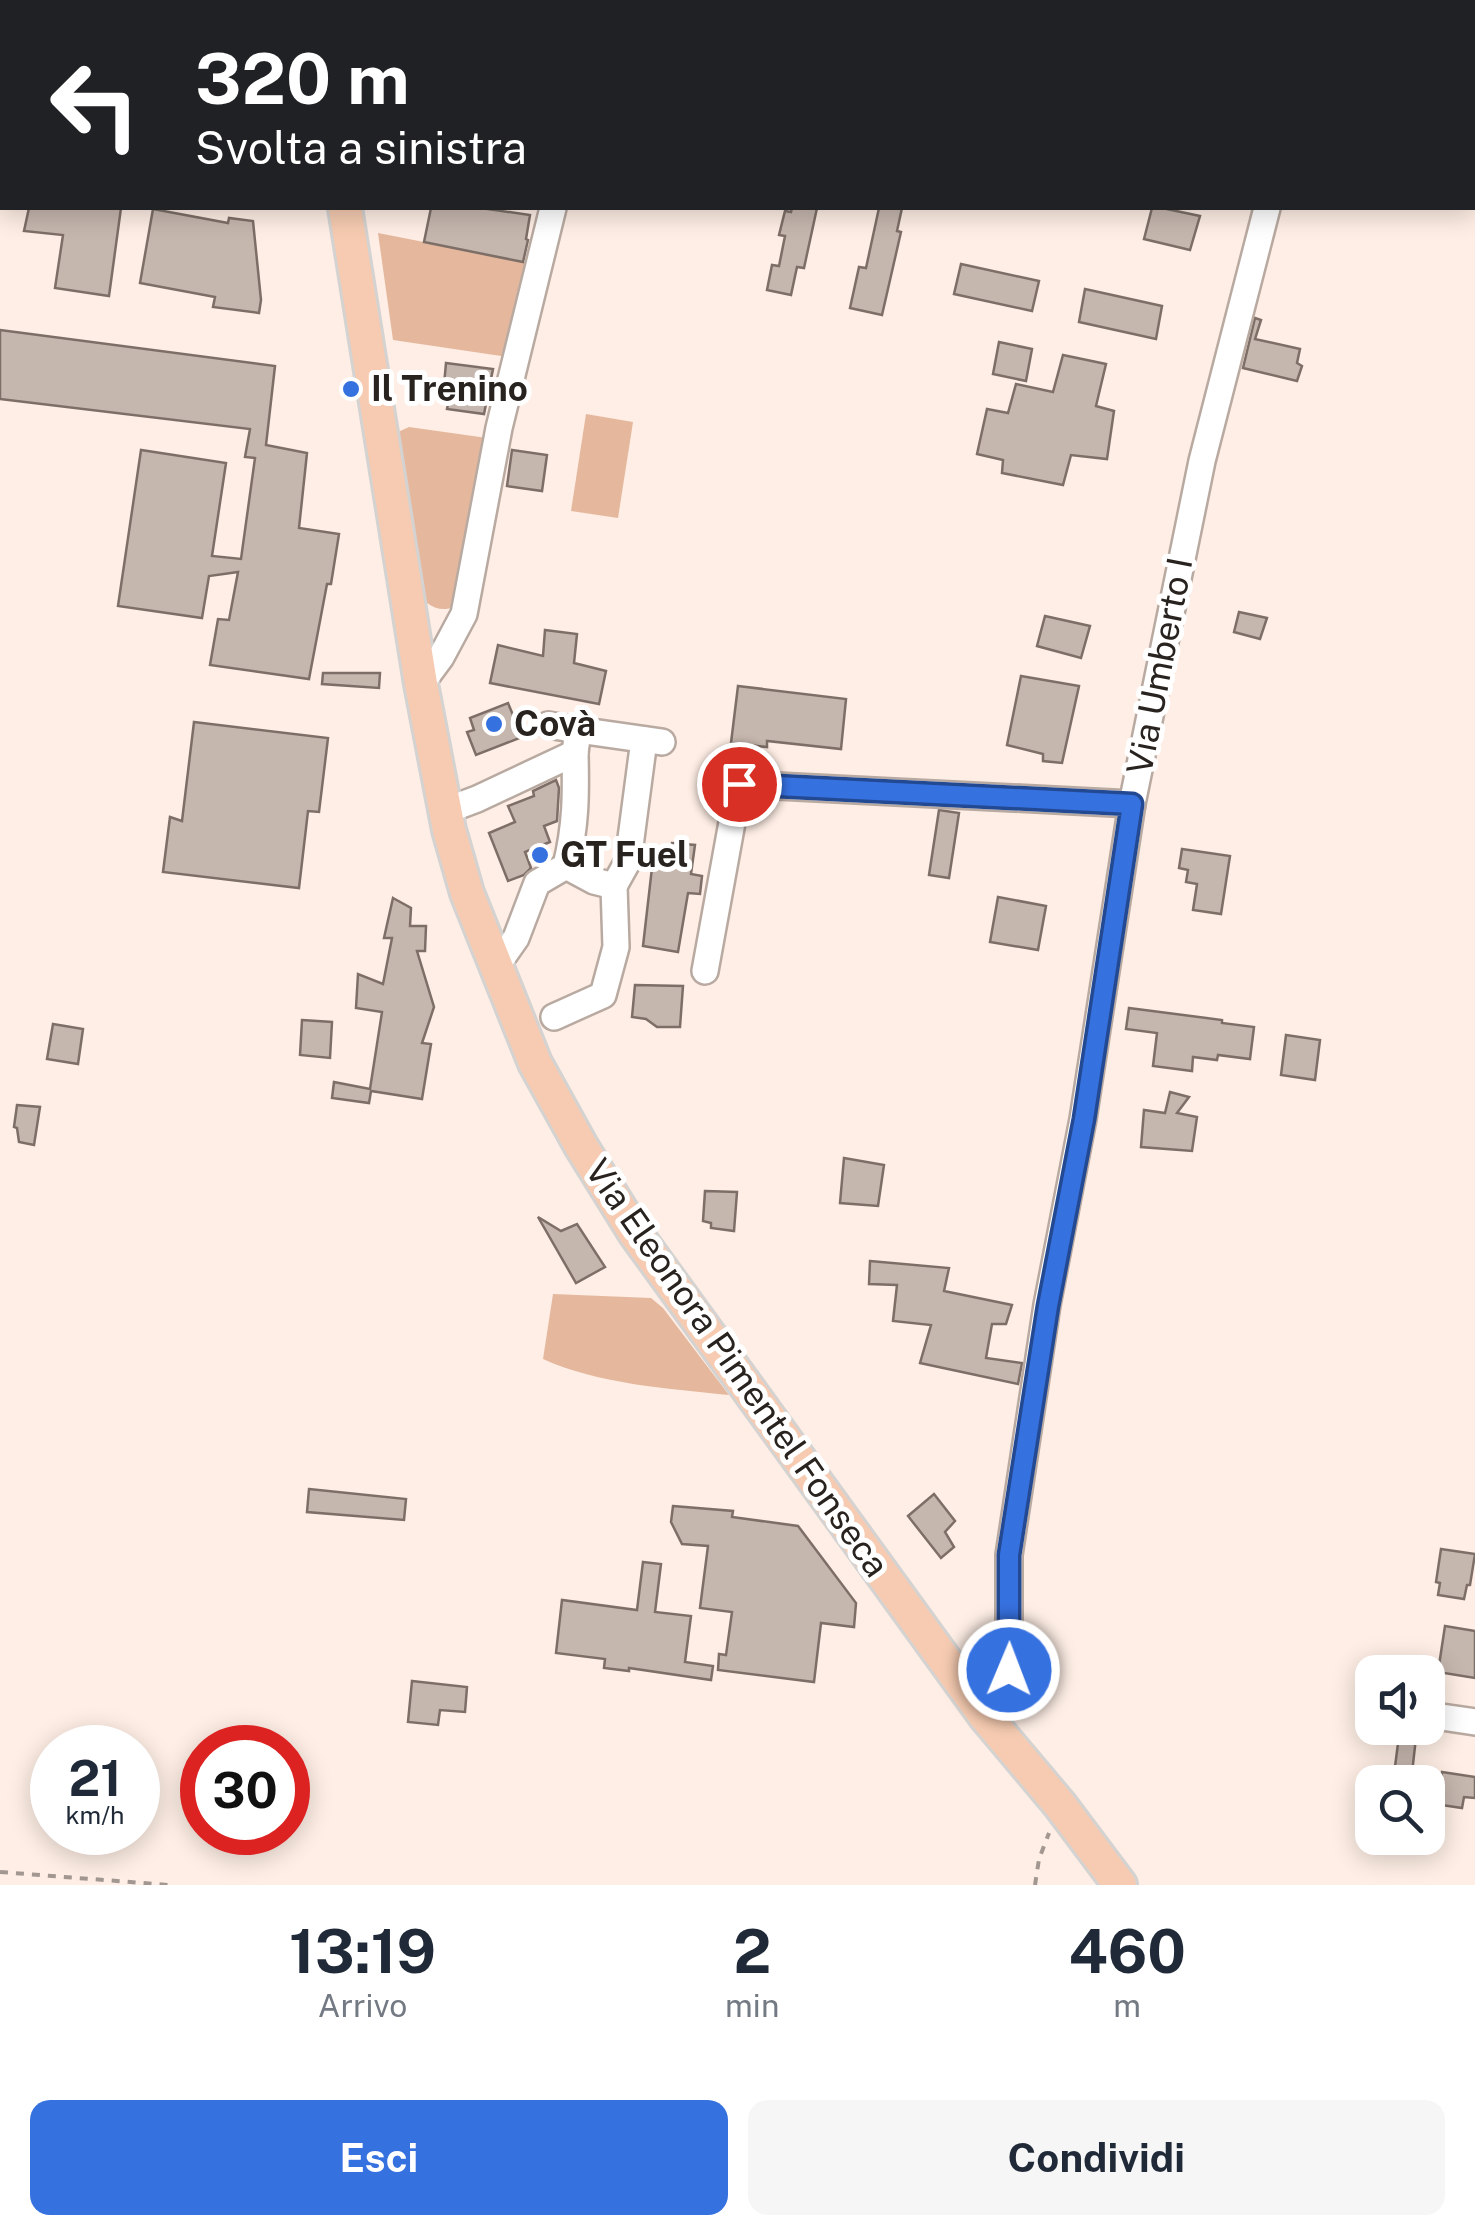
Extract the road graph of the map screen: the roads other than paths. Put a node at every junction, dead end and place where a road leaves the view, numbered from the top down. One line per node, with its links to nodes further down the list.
1 (346, 210): 4 (main road, Via Eleonora Pimentel Fonseca)
2 (553, 210): 4 (street)
3 (1266, 210): 7 (street, Via Umberto I)
4 (421, 684): 8 (main road, Via Eleonora Pimentel Fonseca)
5 (548, 725): 6 (street)
6 (577, 742): 8 (street); 9 (street); 10 (street)
7 (1132, 804): 12 (street); 14 (street, Via Umberto I)
8 (445, 810): 11 (main road, Via Eleonora Pimentel Fonseca)
9 (566, 866): 10 (street); 11 (street)
10 (614, 886): 13 (street)
11 (495, 968): 14 (main road, Via Eleonora Pimentel Fonseca)
12 (706, 971)
13 (554, 1016)
14 (986, 1717): 17 (main road, Via Eleonora Pimentel Fonseca)
15 (1445, 1717): 16 (street)
16 (1475, 1722)
17 (1120, 1885)

